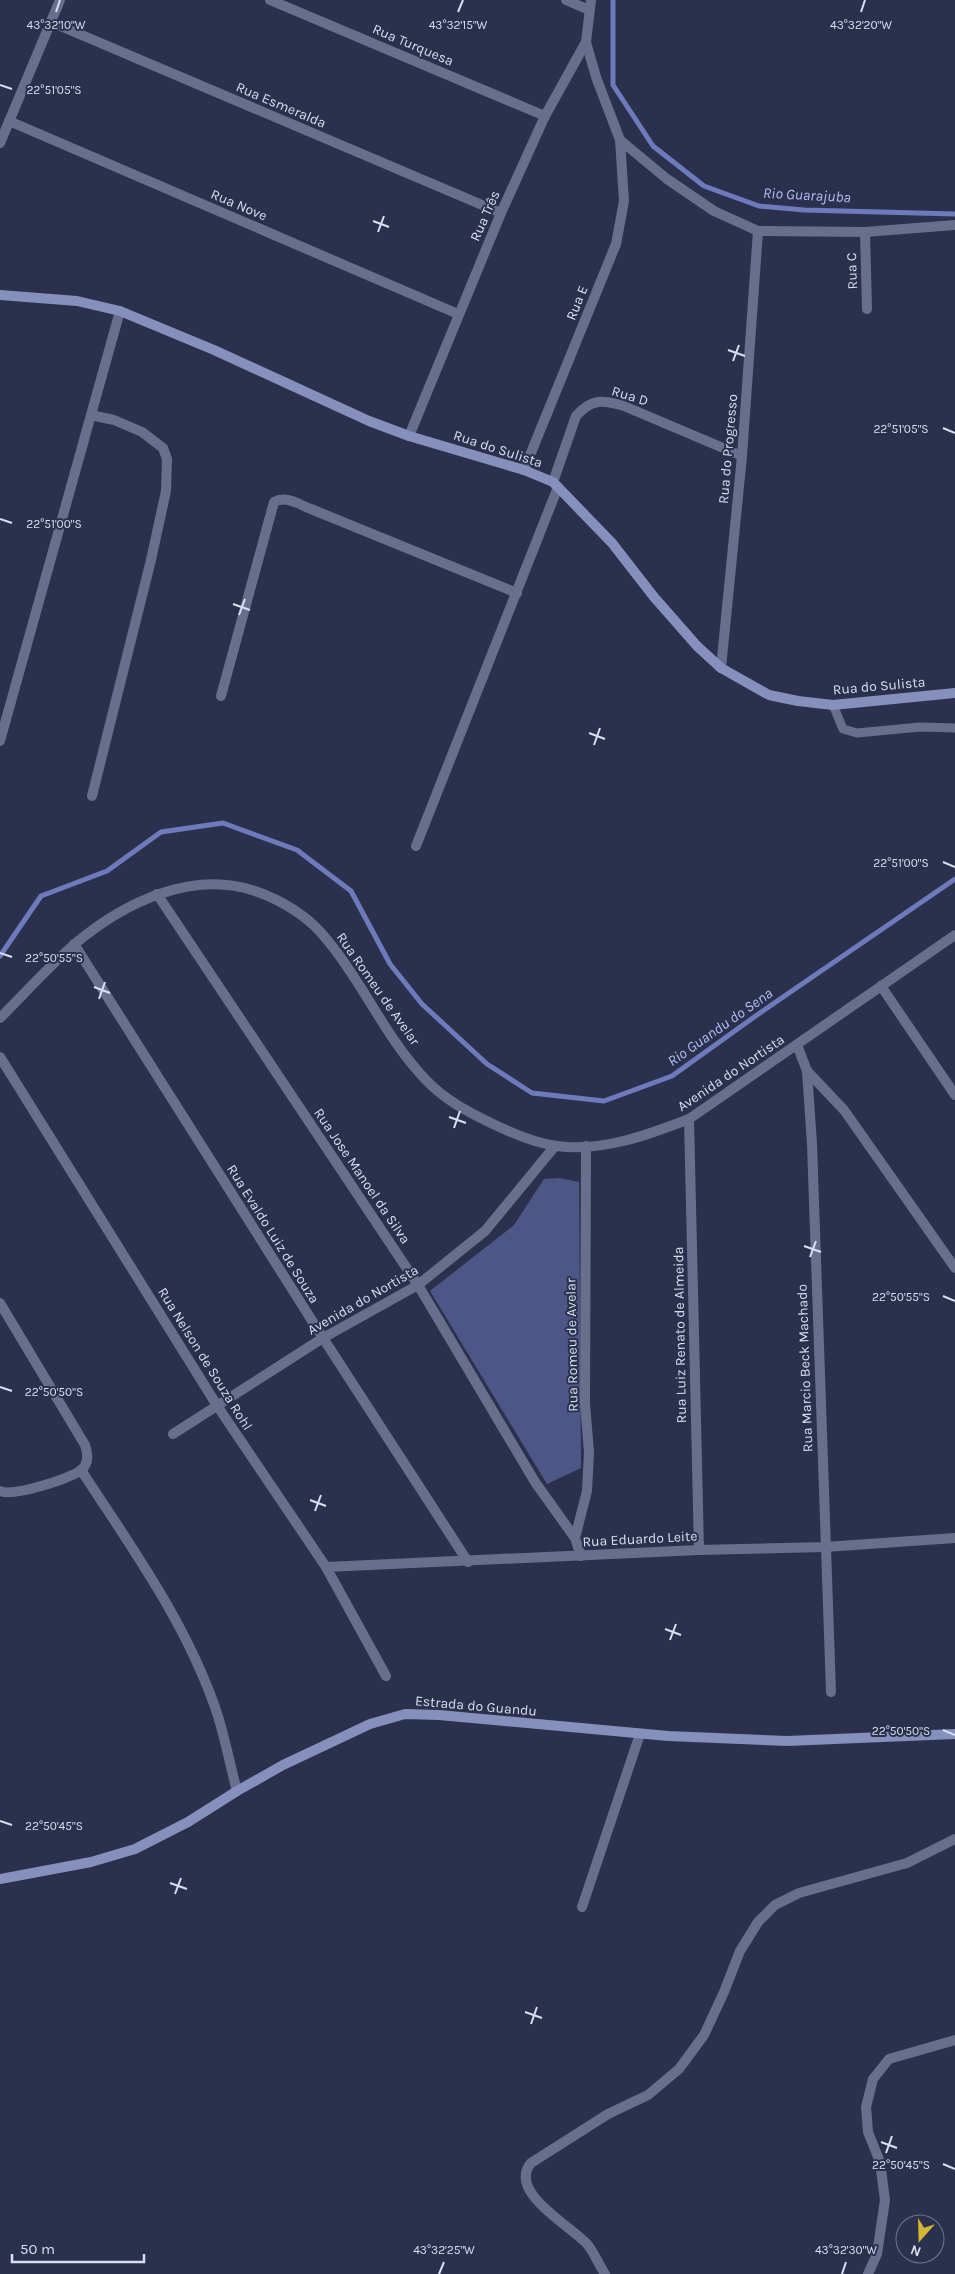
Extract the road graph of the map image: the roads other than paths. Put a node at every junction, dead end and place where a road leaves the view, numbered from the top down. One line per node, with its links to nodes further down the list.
1 (60, 0): 5 (street)
2 (270, 0): 7 (street, Rua Turquesa)
3 (566, 0): 4 (street)
4 (590, 5): 6 (street, Rua Três)
5 (51, 22): 8 (street); 11 (street, Rua Esmeralda)
6 (586, 42): 7 (street, Rua Três); 9 (street)
7 (545, 116): 11 (street, Rua Três)
8 (9, 121): 10 (street); 18 (street, Rua Nove)
9 (620, 140): 13 (street); 22 (street, Rua E)
10 (0, 143)
11 (501, 213): 18 (street, Rua Três)
12 (955, 225): 14 (street)
13 (758, 231): 14 (street); 21 (street, Rua do Progresso)
14 (865, 232): 16 (street, Rua C)
15 (0, 295): 17 (street, Rua do Sulista)
16 (867, 310)
17 (120, 311): 19 (street); 20 (street, Rua do Sulista)
18 (458, 314): 20 (street, Rua Três)
19 (91, 416): 30 (street); 31 (street)
20 (408, 436): 22 (street, Rua do Sulista)
21 (742, 456): 23 (street, Rua D); 25 (street, Rua do Progresso)
22 (524, 470): 23 (street, Rua do Sulista)
23 (555, 484): 24 (street, Rua D); 25 (street, Rua do Sulista)
24 (516, 593): 27 (street); 32 (street, Rua D)
25 (721, 668): 28 (street, Rua do Sulista)
26 (955, 693): 28 (street, Rua do Sulista)
27 (221, 696)
28 (833, 705): 29 (lane)
29 (955, 728)
30 (0, 741)
31 (92, 796)
32 (416, 846)
33 (157, 894): 35 (street, Rua Romeu de Avelar); 43 (street, Rua Romeu de Avelar); 46 (street, Rua Jose Manoel da Silva)
34 (955, 935): 36 (street, Avenida do Nortista)
35 (74, 944): 37 (street, Rua Romeu de Avelar); 48 (street, Rua Evaldo Luiz de Souza)
36 (881, 986): 38 (street, Avenida do Nortista); 41 (street)
37 (0, 1018)
38 (797, 1045): 40 (street, Rua Marcio Beck Machado); 42 (street, Avenida do Nortista)
39 (0, 1057): 49 (street, Rua Nelson de Souza Rohl)
40 (808, 1071): 45 (street); 55 (street, Rua Marcio Beck Machado)
41 (955, 1095)
42 (689, 1119): 44 (street, Avenida do Nortista); 56 (street, Rua Luiz Renato de Almeida)
43 (555, 1146): 44 (street, Avenida do Nortista); 46 (street, Avenida do Nortista)
44 (586, 1146): 53 (street, Rua Romeu de Avelar)
45 (955, 1268)
46 (418, 1286): 48 (street, Avenida do Nortista); 53 (street, Rua Jose Manoel da Silva)
47 (0, 1303): 51 (street)
48 (323, 1338): 49 (street, Avenida do Nortista); 58 (street, Rua Evaldo Luiz de Souza)
49 (218, 1407): 50 (street, Avenida do Nortista); 59 (street, Rua Nelson de Souza Rohl)
50 (172, 1434)
51 (81, 1470): 52 (street); 64 (street)
52 (0, 1491)
53 (575, 1538): 57 (street, Rua Jose Manoel da Silva)
54 (955, 1538): 55 (street, Rua Eduardo Leite)
55 (825, 1547): 56 (street, Rua Eduardo Leite); 61 (street, Rua Marcio Beck Machado)
56 (699, 1550): 57 (street, Rua Eduardo Leite)
57 (581, 1556): 58 (street, Rua Eduardo Leite)
58 (468, 1562): 59 (street, Rua Eduardo Leite)
59 (326, 1567): 60 (street, Rua Nelson de Souza Rohl)
60 (386, 1676)
61 (831, 1692)
62 (640, 1734): 63 (street, Estrada do Guandu); 64 (street, Estrada do Guandu); 67 (street)
63 (955, 1734)
64 (237, 1791): 66 (street, Estrada do Guandu)
65 (955, 1839): 69 (street)
66 (0, 1879)
67 (582, 1907)
68 (955, 2040): 70 (street)
69 (604, 2274)
70 (868, 2274)

